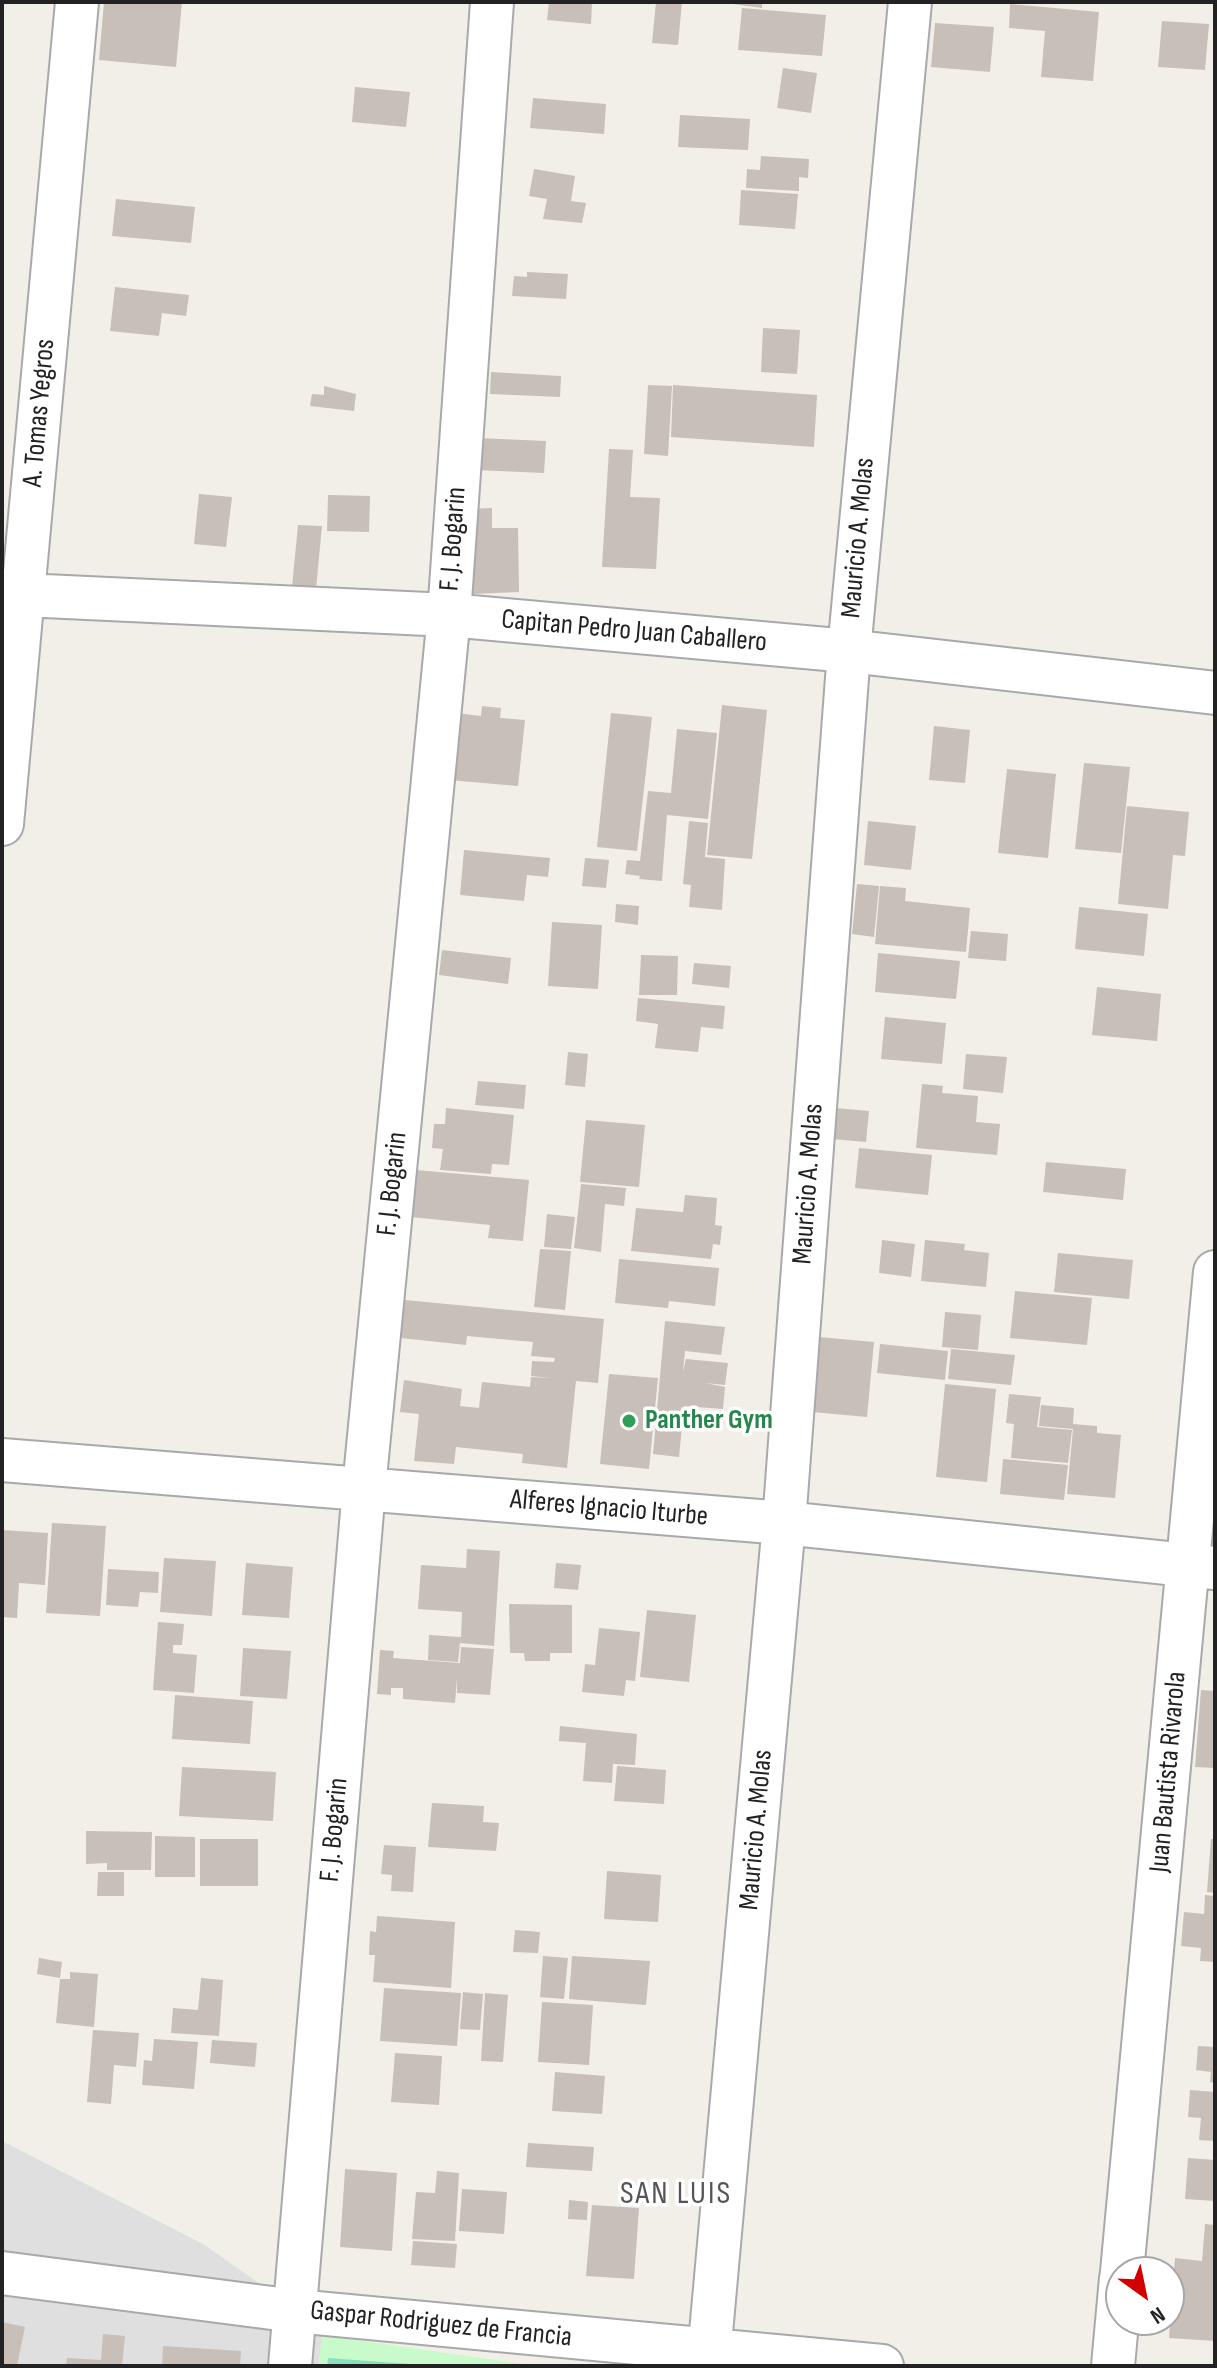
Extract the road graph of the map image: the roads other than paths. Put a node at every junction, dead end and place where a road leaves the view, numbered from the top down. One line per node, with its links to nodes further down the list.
1 (77, 2): 4 (street, A. Tomas Yegros)
2 (492, 2): 5 (street, F. J. Bogarin)
3 (910, 2): 6 (street, Mauricio A. Molas)
4 (13, 595): 5 (street, Capitan Pedro Juan Caballero); 8 (street, A. Tomas Yegros)
5 (449, 615): 6 (street, Capitan Pedro Juan Caballero); 11 (street, F. J. Bogarin)
6 (849, 651): 7 (street, Capitan Pedro Juan Caballero); 12 (street, Mauricio A. Molas)
7 (1215, 693)
8 (2, 824)
9 (1215, 1272): 13 (street, Juan Bautista Rivarola)
10 (2, 1460): 11 (street, Alferes Ignacio Iturbe)
11 (364, 1488): 12 (street, Alferes Ignacio Iturbe); 16 (street, F. J. Bogarin)
12 (784, 1523): 13 (street, Alferes Ignacio Iturbe); 18 (street, Mauricio A. Molas)
13 (1202, 1567): 14 (street, Juan Bautista Rivarola)
14 (1124, 2256)
15 (2, 2273): 16 (street, Gaspar Rodriguez de Francia)
16 (295, 2311): 18 (street, Gaspar Rodriguez de Francia); 19 (street, F. J. Bogarin)
17 (1116, 2336): 21 (street)
18 (708, 2359): 20 (street, Gaspar Rodriguez de Francia)
19 (290, 2366)
20 (882, 2366)
21 (1113, 2366)

